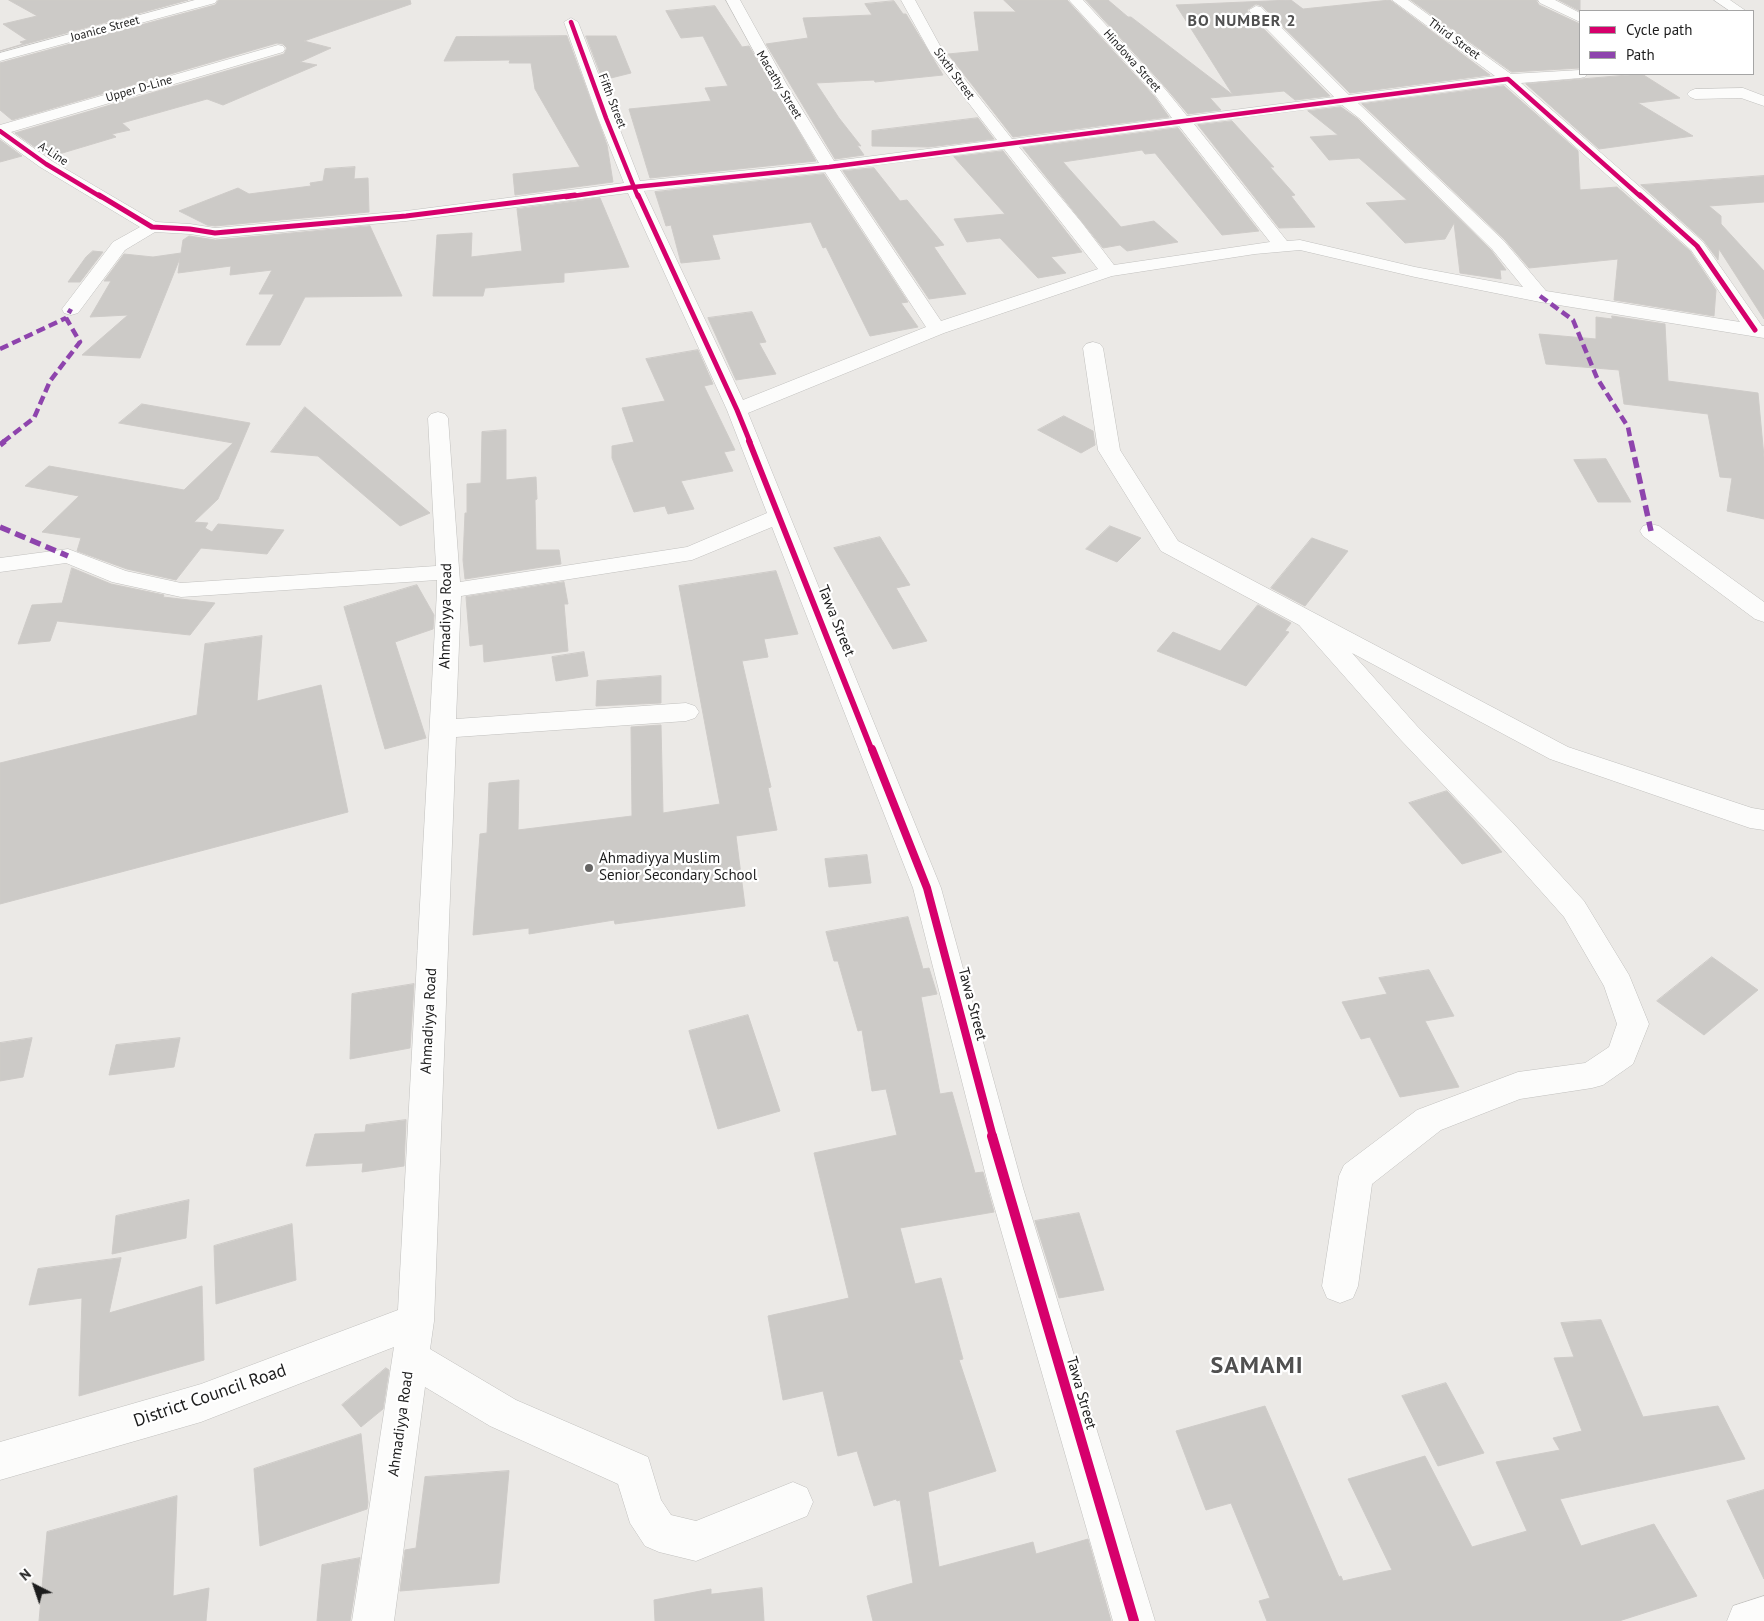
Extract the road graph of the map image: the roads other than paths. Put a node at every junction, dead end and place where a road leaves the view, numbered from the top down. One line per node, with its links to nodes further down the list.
1 (210, 0): 13 (street, Joanice Street)
2 (732, 0): 22 (street, Macathy Street)
3 (908, 0): 21 (street, Sixth Street)
4 (1076, 0): 19 (street, Hindowa Street)
5 (1400, 0): 15 (street, Third Street)
6 (1545, 0): 10 (street)
7 (1722, 0): 9 (street)
8 (1256, 10): 17 (street)
9 (1737, 10)
10 (1579, 17)
11 (571, 22): 23 (street, Fifth Street)
12 (278, 48): 20 (street, Upper D-Line)
13 (0, 57)
14 (1579, 74): 15 (street)
15 (1508, 79): 17 (street); 30 (street, Third Street)
16 (1695, 94): 18 (street)
17 (1346, 101): 19 (street); 27 (street)
18 (1764, 101)
19 (1184, 122): 21 (street); 25 (street, Hindowa Street)
20 (0, 130): 24 (street, A-Line)
21 (1007, 143): 22 (street); 26 (street, Sixth Street)
22 (829, 167): 23 (street); 29 (street, Macathy Street)
23 (634, 187): 24 (street); 32 (street, Fifth Street)
24 (152, 227): 28 (street)
25 (1283, 247): 26 (street); 27 (street)
26 (1108, 271): 29 (street)
27 (1540, 296): 30 (street)
28 (71, 309)
29 (937, 329): 32 (street)
30 (1760, 331)
31 (1093, 348): 39 (street)
32 (737, 410): 34 (street, Tawa Street)
33 (438, 418): 37 (street, Ahmadiyya Road)
34 (780, 516): 37 (street); 50 (street, Tawa Street)
35 (1651, 531): 38 (street)
36 (0, 565): 37 (street)
37 (448, 581): 41 (street, Ahmadiyya Road)
38 (1764, 614)
39 (1308, 620): 42 (street); 43 (street)
40 (686, 712): 41 (street)
41 (442, 729): 44 (street, Ahmadiyya Road)
42 (1764, 820)
43 (1340, 1286)
44 (416, 1321): 45 (street, Ahmadiyya Road); 46 (street, District Council Road)
45 (411, 1358): 47 (street); 49 (street, Ahmadiyya Road)
46 (0, 1460)
47 (793, 1502)
48 (1764, 1617): 51 (street)
49 (373, 1621)
50 (1134, 1621)
51 (1748, 1621)

